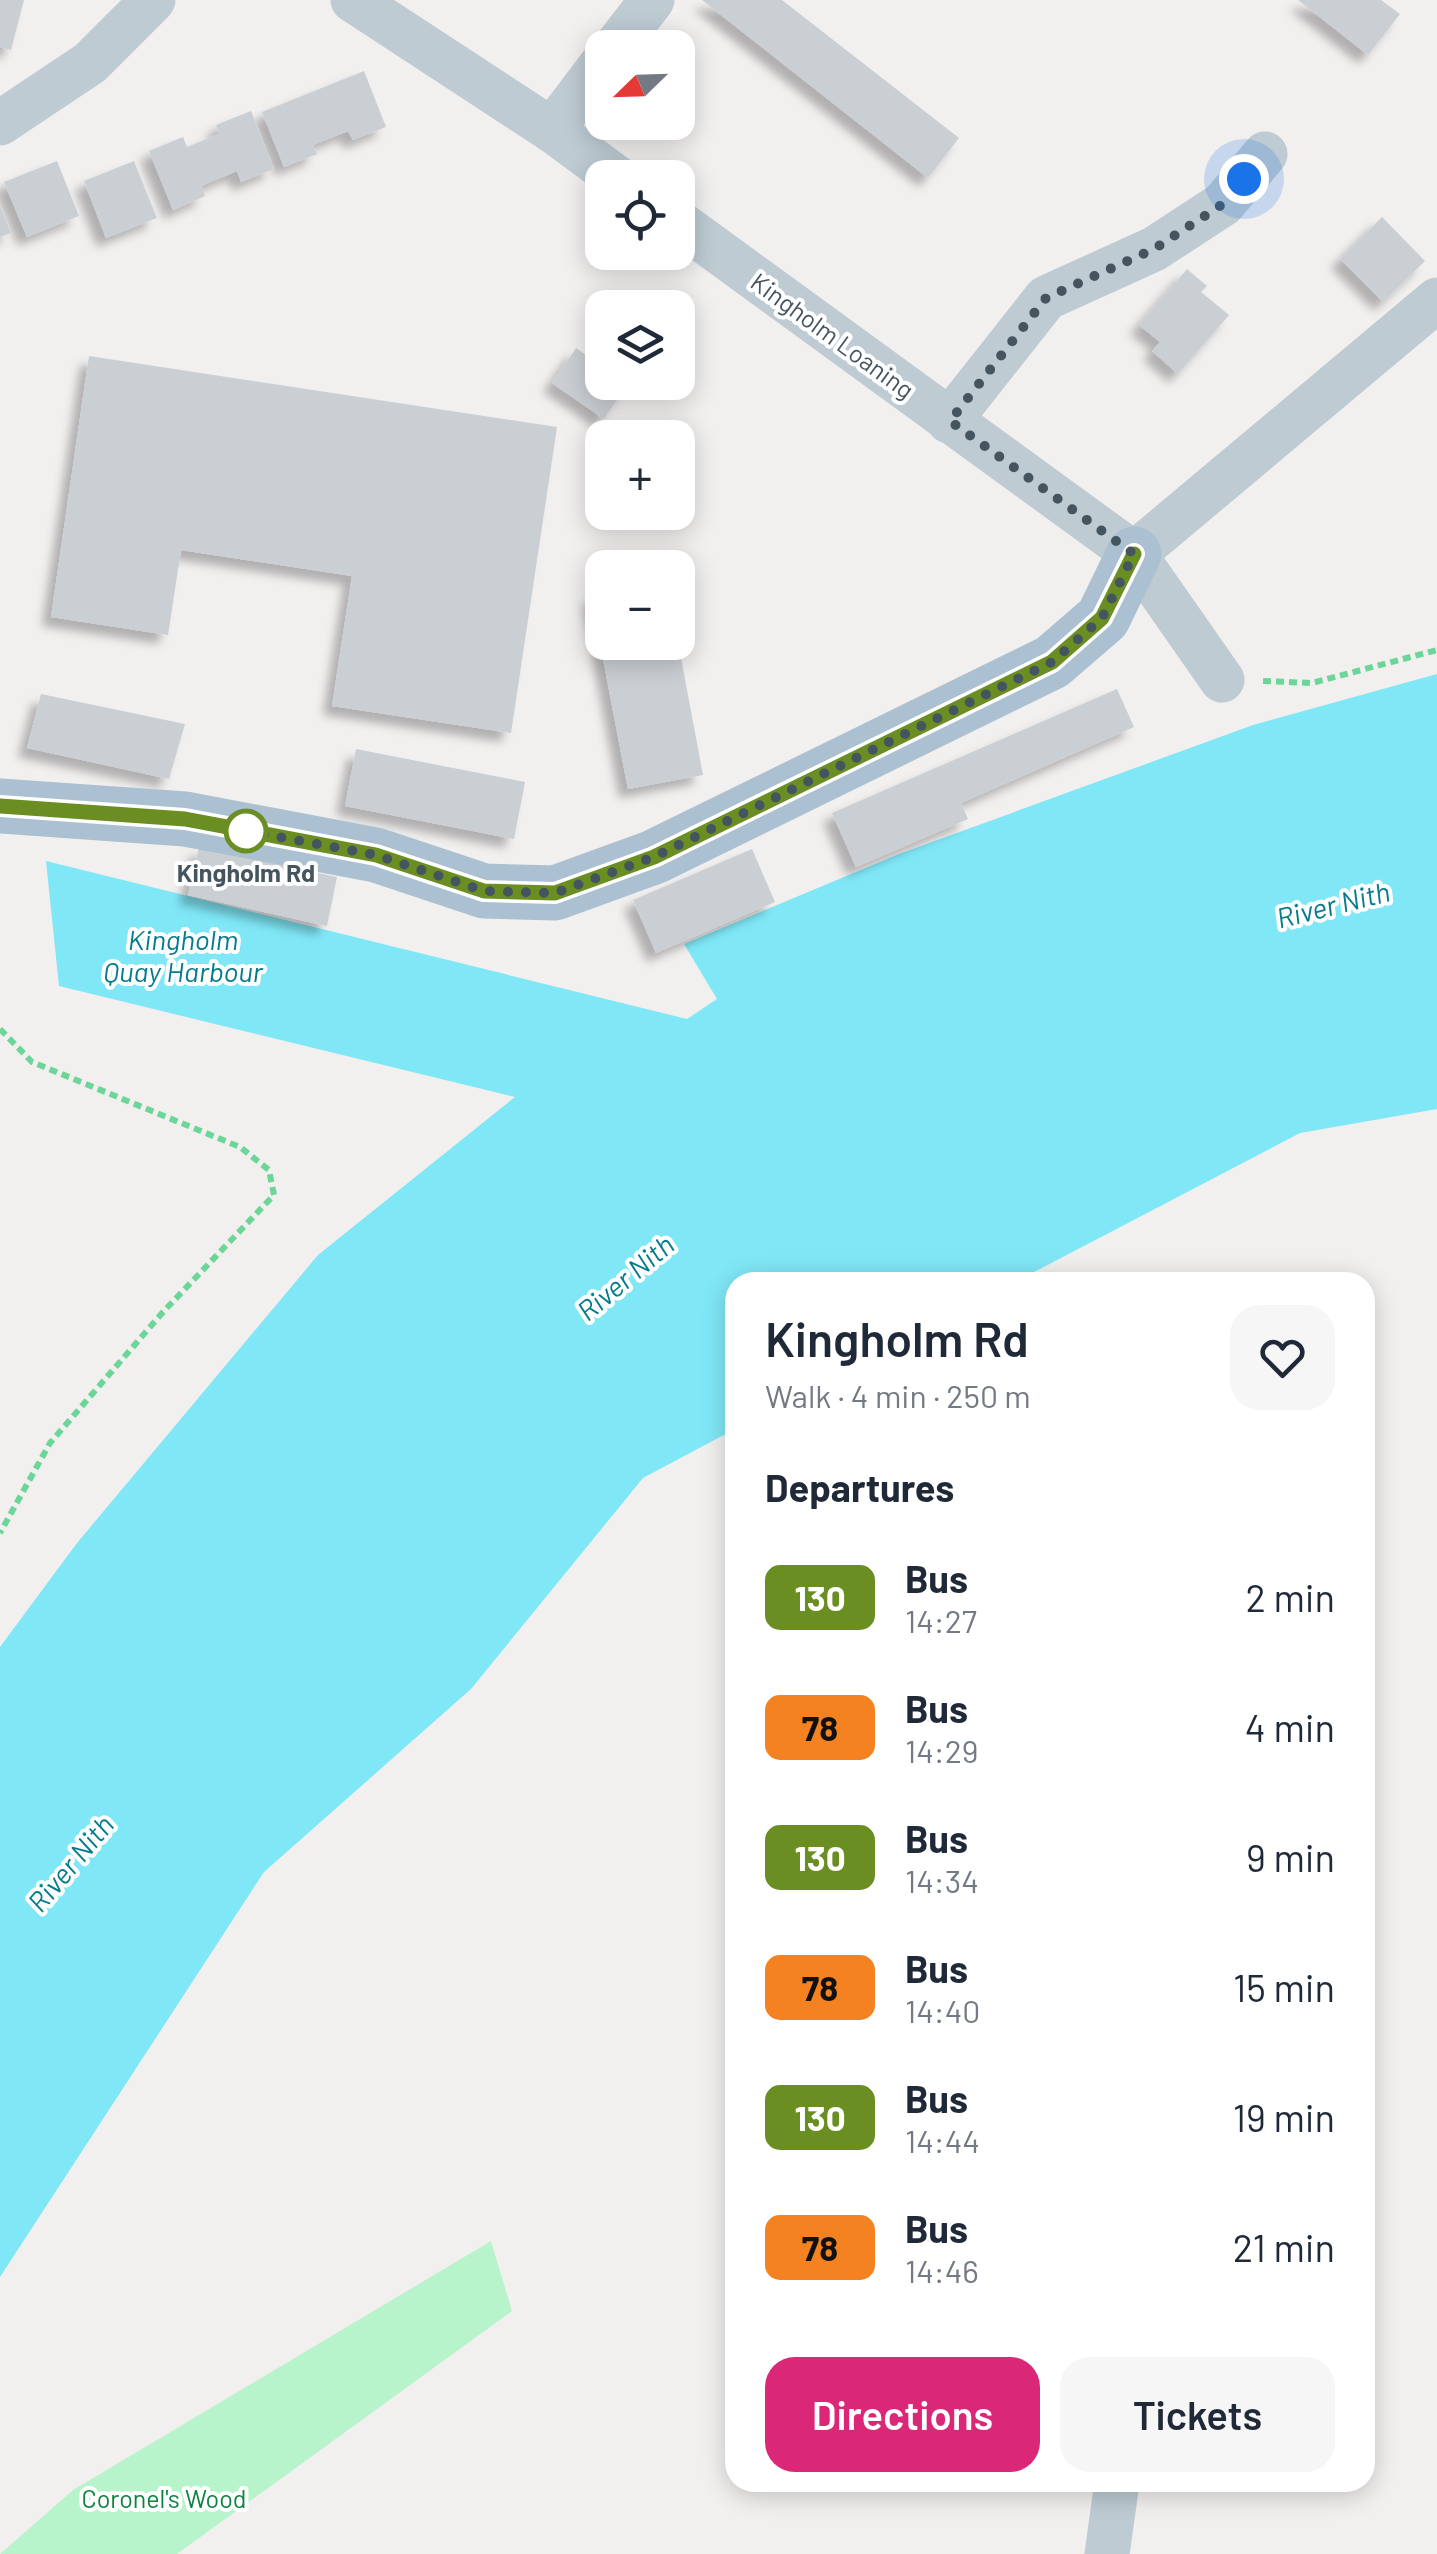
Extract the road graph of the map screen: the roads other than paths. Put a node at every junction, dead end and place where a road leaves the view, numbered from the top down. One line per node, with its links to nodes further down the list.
1 (153, 0): 6 (street)
2 (353, 0): 7 (street)
3 (652, 0): 4 (street)
4 (629, 30)
5 (585, 86): 7 (street)
6 (0, 122)
7 (552, 130): 9 (street)
8 (1266, 154): 12 (street)
9 (593, 160)
10 (695, 234): 12 (street, Kingholm Loaning)
11 (1437, 300): 13 (street)
12 (950, 421): 13 (street, Kingholm Loaning)
13 (1134, 554): 14 (street, Kingholm Loaning); 15 (main road)
14 (1222, 680)
15 (0, 806)
16 (1115, 2492): 17 (street)
17 (1106, 2554)

